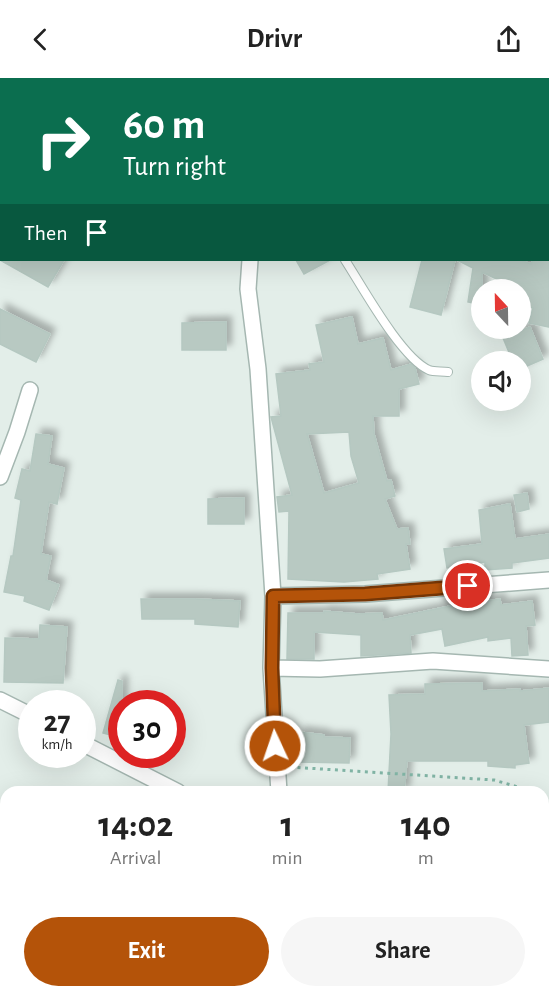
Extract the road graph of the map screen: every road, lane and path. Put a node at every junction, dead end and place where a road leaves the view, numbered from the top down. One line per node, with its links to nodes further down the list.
1 (250, 261): 7 (street)
2 (346, 261): 3 (lane)
3 (447, 372)
4 (30, 390): 5 (street)
5 (0, 477)
6 (549, 580): 7 (street)
7 (273, 596): 8 (street)
8 (272, 668): 9 (street); 13 (street)
9 (549, 669)
10 (0, 700): 11 (street)
11 (18, 709)
12 (96, 750): 14 (street)
13 (276, 766): 15 (street); 16 (path)
14 (166, 786)
15 (278, 786)
16 (514, 786)

